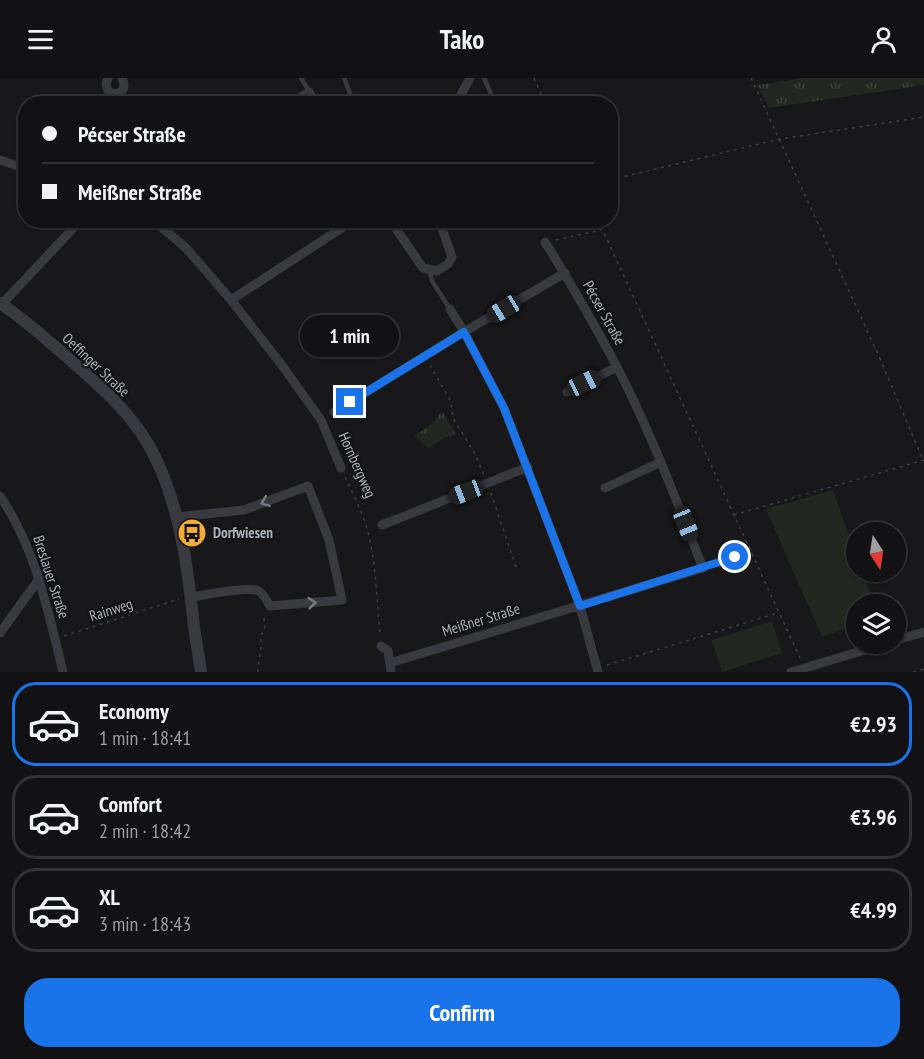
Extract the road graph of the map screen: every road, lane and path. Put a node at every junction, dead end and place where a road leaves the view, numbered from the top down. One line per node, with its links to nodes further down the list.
1 (108, 78): 10 (street)
2 (122, 78): 10 (street)
3 (301, 78): 9 (lane)
4 (344, 78): 13 (lane)
5 (470, 78): 14 (street)
6 (484, 78): 15 (lane)
7 (534, 78): 16 (path)
8 (751, 78): 18 (path)
9 (309, 92): 11 (street); 12 (street)
10 (114, 94)
11 (302, 96)
12 (311, 96)
13 (351, 96)
14 (460, 96)
15 (492, 96)
16 (542, 96)
17 (924, 117): 18 (path)
18 (780, 139): 21 (path); 39 (path)
19 (0, 160): 20 (street)
20 (18, 166)
21 (618, 178)
22 (73, 228): 32 (street)
23 (162, 228): 31 (street, Hornbergweg)
24 (342, 228): 31 (street)
25 (396, 228): 29 (street)
26 (442, 228): 29 (street)
27 (602, 230): 28 (path); 46 (path)
28 (545, 242): 30 (street, Pécser Straße)
29 (429, 269): 33 (lane)
30 (565, 273): 34 (street, Pécser Straße); 36 (street, Pécser Straße)
31 (231, 300): 42 (street, Hornbergweg)
32 (1, 304): 47 (street, Oeffinger Straße)
33 (450, 309): 34 (street)
34 (464, 332): 35 (street); 41 (street)
35 (425, 356): 38 (street); 43 (path)
36 (617, 367): 37 (street, Pécser Straße); 40 (street, Pécser Straße)
37 (567, 392)
38 (334, 412)
39 (923, 460): 46 (path)
40 (661, 462): 44 (street); 50 (street, Pécser Straße)
41 (528, 467): 43 (street); 56 (street)
42 (341, 468): 62 (path, Hornbergweg)
43 (488, 483): 48 (street); 51 (path)
44 (605, 488)
45 (0, 496): 52 (street, Breslauer Straße)
46 (734, 515): 57 (path)
47 (176, 517): 53 (street, Oeffinger Straße); 55 (street, one-way to 47)
48 (382, 525)
49 (735, 557): 50 (lane)
50 (703, 568): 56 (street)
51 (517, 570)
52 (39, 579): 58 (street); 61 (street, Breslauer Straße)
53 (192, 597): 55 (street); 69 (street, Oeffinger Straße)
54 (173, 600): 61 (path, Rainweg)
55 (270, 606): 70 (path)
56 (580, 606): 64 (street, Meißner Straße); 67 (street)
57 (778, 613): 65 (path); 67 (path)
58 (0, 633)
59 (924, 633): 60 (street)
60 (906, 638)
61 (55, 639): 68 (street, Breslauer Straße)
62 (381, 646): 64 (street)
63 (851, 654): 65 (street)
64 (391, 667)
65 (804, 668): 71 (street)
66 (924, 669): 72 (path)
67 (598, 670)
68 (63, 672)
69 (201, 672)
70 (258, 672)
71 (791, 672)
72 (913, 672)

